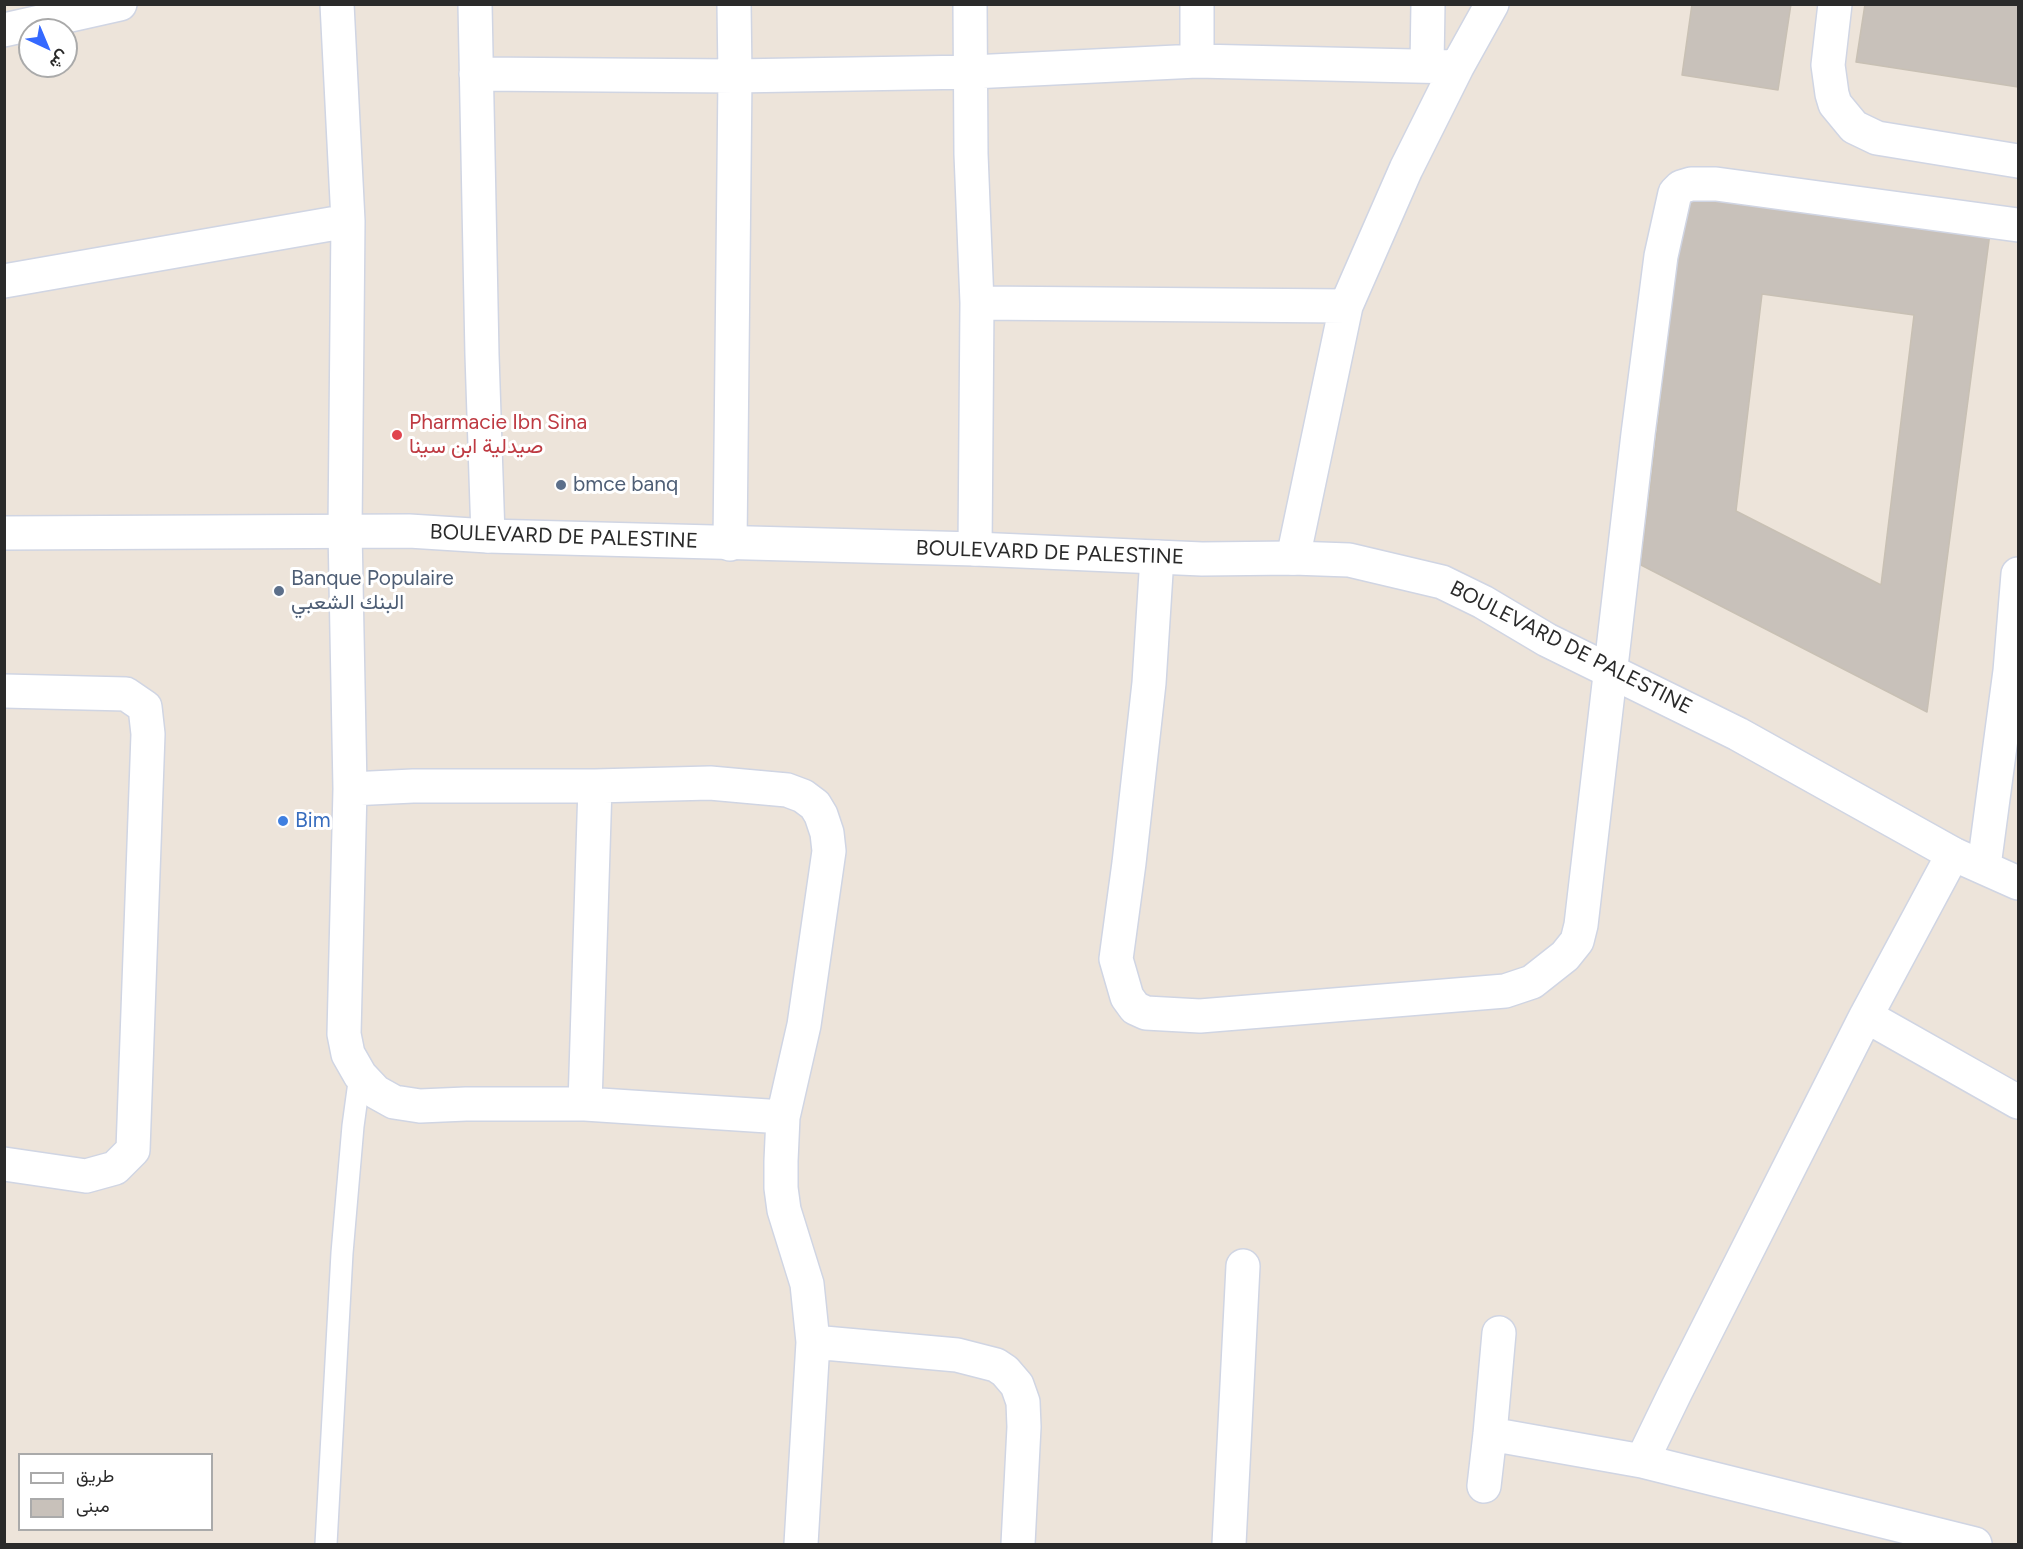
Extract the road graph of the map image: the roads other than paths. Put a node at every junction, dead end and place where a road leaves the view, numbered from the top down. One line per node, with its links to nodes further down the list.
1 (120, 4): 10 (street)
2 (337, 4): 17 (street)
3 (474, 4): 14 (street)
4 (734, 4): 15 (street)
5 (970, 4): 13 (street)
6 (1197, 4): 11 (street)
7 (1428, 4): 12 (street)
8 (1492, 4): 12 (street)
9 (1835, 4): 16 (street)
10 (4, 30)
11 (1197, 61): 12 (street); 13 (street)
12 (1442, 66): 21 (street)
13 (972, 72): 15 (street); 20 (street)
14 (476, 74): 15 (street); 24 (street)
15 (735, 76): 25 (street)
16 (2019, 161)
17 (348, 221): 19 (street); 22 (street)
18 (2019, 225): 30 (street)
19 (4, 281)
20 (977, 303): 21 (street); 26 (street)
21 (1346, 306): 28 (street)
22 (345, 530): 23 (street, BOULEVARD DE PALESTINE); 24 (street, BOULEVARD DE PALESTINE); 33 (street)
23 (4, 533)
24 (488, 536): 25 (street, BOULEVARD DE PALESTINE)
25 (730, 544): 26 (street, BOULEVARD DE PALESTINE)
26 (975, 549): 27 (street, BOULEVARD DE PALESTINE)
27 (1157, 557): 28 (street, BOULEVARD DE PALESTINE); 30 (street)
28 (1293, 558): 30 (street, BOULEVARD DE PALESTINE)
29 (2019, 574): 35 (street)
30 (1611, 672): 34 (street, BOULEVARD DE PALESTINE)
31 (4, 691): 42 (street)
32 (595, 786): 33 (street); 40 (street); 41 (street)
33 (350, 789): 38 (street)
34 (1953, 854): 35 (street, BOULEVARD DE PALESTINE); 37 (street)
35 (1984, 867): 36 (street, BOULEVARD DE PALESTINE)
36 (2019, 883)
37 (1866, 1017): 39 (street); 47 (street)
38 (360, 1075): 40 (street); 49 (lane)
39 (2019, 1102)
40 (585, 1104): 41 (street)
41 (783, 1117): 45 (street)
42 (4, 1164)
43 (1243, 1266): 52 (street)
44 (1499, 1333): 46 (street)
45 (813, 1342): 50 (street); 51 (street)
46 (1490, 1434): 47 (street); 48 (street)
47 (1642, 1461): 53 (street)
48 (1484, 1486)
49 (326, 1545)
50 (801, 1545)
51 (1018, 1545)
52 (1229, 1545)
53 (1975, 1545)

